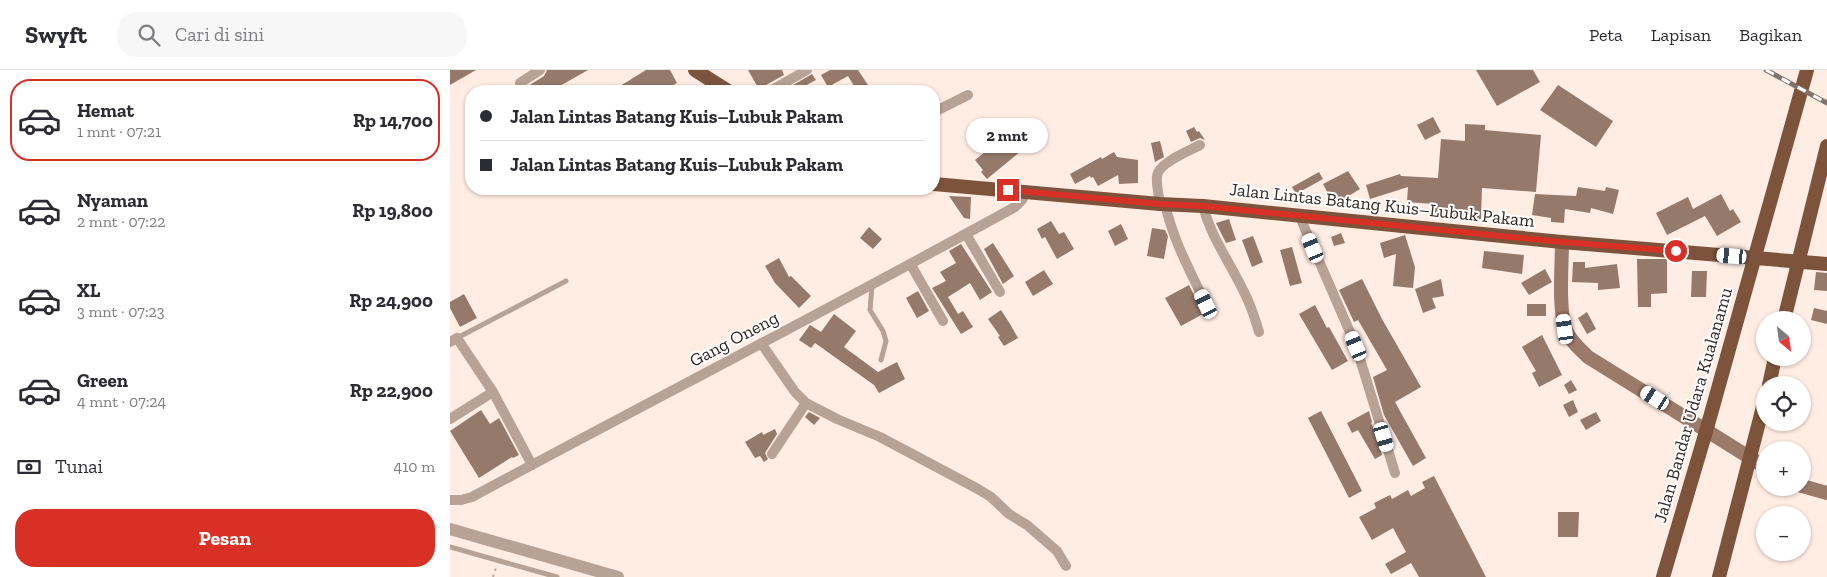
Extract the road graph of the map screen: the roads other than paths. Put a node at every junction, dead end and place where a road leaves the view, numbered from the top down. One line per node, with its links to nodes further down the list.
1 (540, 70): 5 (street)
2 (695, 70): 6 (highway)
3 (807, 70): 7 (street)
4 (1807, 70): 47 (highway, Jalan Bandar Udara Kualanamu)
5 (520, 83)
6 (719, 85)
7 (781, 85)
8 (968, 95): 9 (street)
9 (940, 109)
10 (1200, 145): 14 (street)
11 (1827, 146): 25 (highway)
12 (940, 185): 13 (highway, Jalan Lintas Batang Kuis–Lubuk Pakam)
13 (1026, 192): 14 (highway, Jalan Lintas Batang Kuis–Lubuk Pakam); 17 (street, Gang Oneng)
14 (1162, 204): 15 (highway, Jalan Lintas Batang Kuis–Lubuk Pakam); 24 (street)
15 (1202, 206): 16 (highway, Jalan Lintas Batang Kuis–Lubuk Pakam); 27 (street)
16 (1299, 215): 18 (highway, Jalan Lintas Batang Kuis–Lubuk Pakam); 38 (street)
17 (966, 234): 20 (street, Gang Oneng); 23 (street)
18 (1562, 242): 19 (highway, Jalan Lintas Batang Kuis–Lubuk Pakam); 36 (main road)
19 (1827, 264)
20 (911, 265): 22 (street, Gang Oneng); 26 (street)
21 (566, 281): 28 (lane)
22 (872, 286): 29 (street, Gang Oneng); 30 (lane)
23 (1000, 292)
24 (1206, 304)
25 (1786, 311)
26 (943, 321)
27 (1259, 332)
28 (454, 340): 31 (street)
29 (761, 343): 32 (street); 37 (street, Gang Oneng)
30 (881, 360)
31 (493, 392): 33 (street); 37 (street)
32 (806, 403): 35 (street); 44 (street)
33 (450, 419)
34 (1757, 431): 48 (highway)
35 (772, 454)
36 (1756, 461)
37 (532, 465): 41 (street, Gang Oneng)
38 (1395, 473)
39 (1811, 489): 40 (main road)
40 (1827, 493)
41 (450, 500)
42 (450, 530): 46 (street)
43 (450, 547): 45 (lane)
44 (1066, 566)
45 (557, 577)
46 (618, 577)
47 (1663, 577)
48 (1719, 577)

